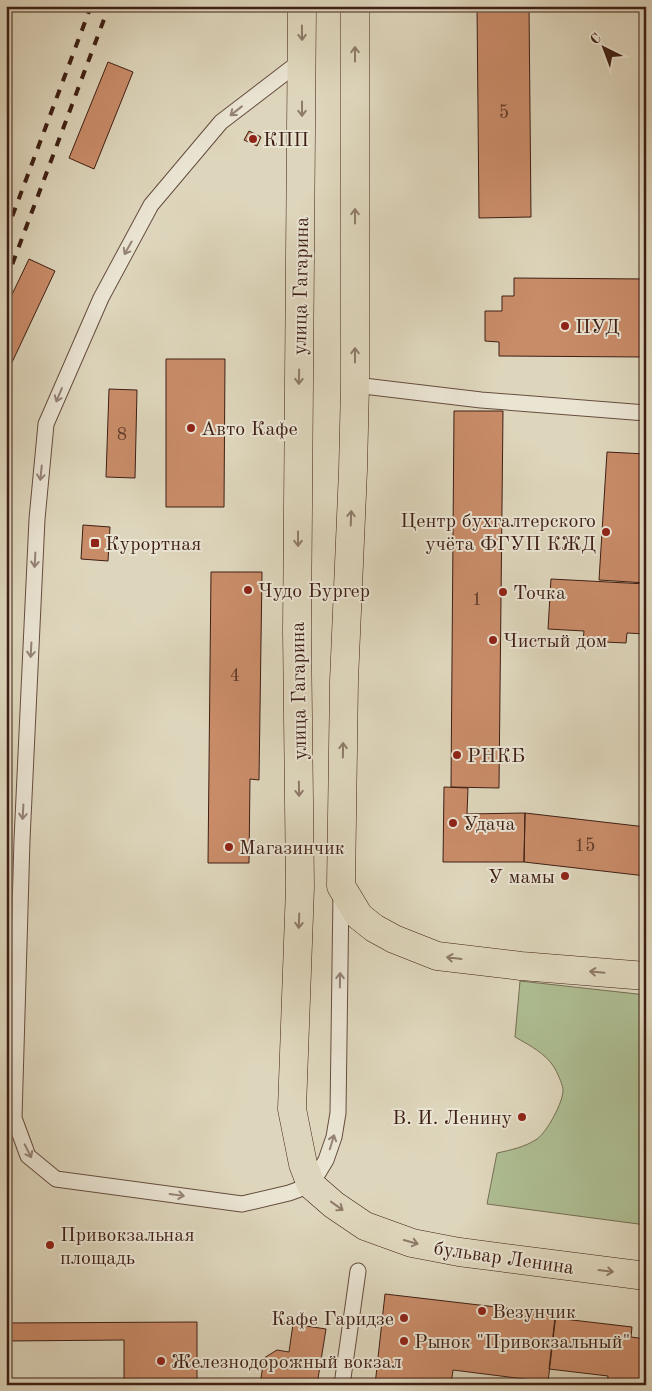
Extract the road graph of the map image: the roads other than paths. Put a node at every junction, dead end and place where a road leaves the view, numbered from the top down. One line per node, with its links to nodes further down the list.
1 (302, 6): 3 (main road, улица Гагарина, one-way to 3)
2 (355, 6): 4 (main road, one-way to 2)
3 (302, 60): 8 (main road, улица Гагарина, one-way to 8); 8 (lane, one-way to 8)
4 (355, 385): 5 (lane); 6 (main road, one-way to 4)
5 (646, 413)
6 (341, 886): 7 (main road, one-way to 6); 8 (lane, one-way to 6)
7 (646, 976)
8 (310, 1185): 10 (main road, бульвар Ленина, one-way to 10)
9 (358, 1271): 11 (lane)
10 (646, 1276)
11 (342, 1385)

